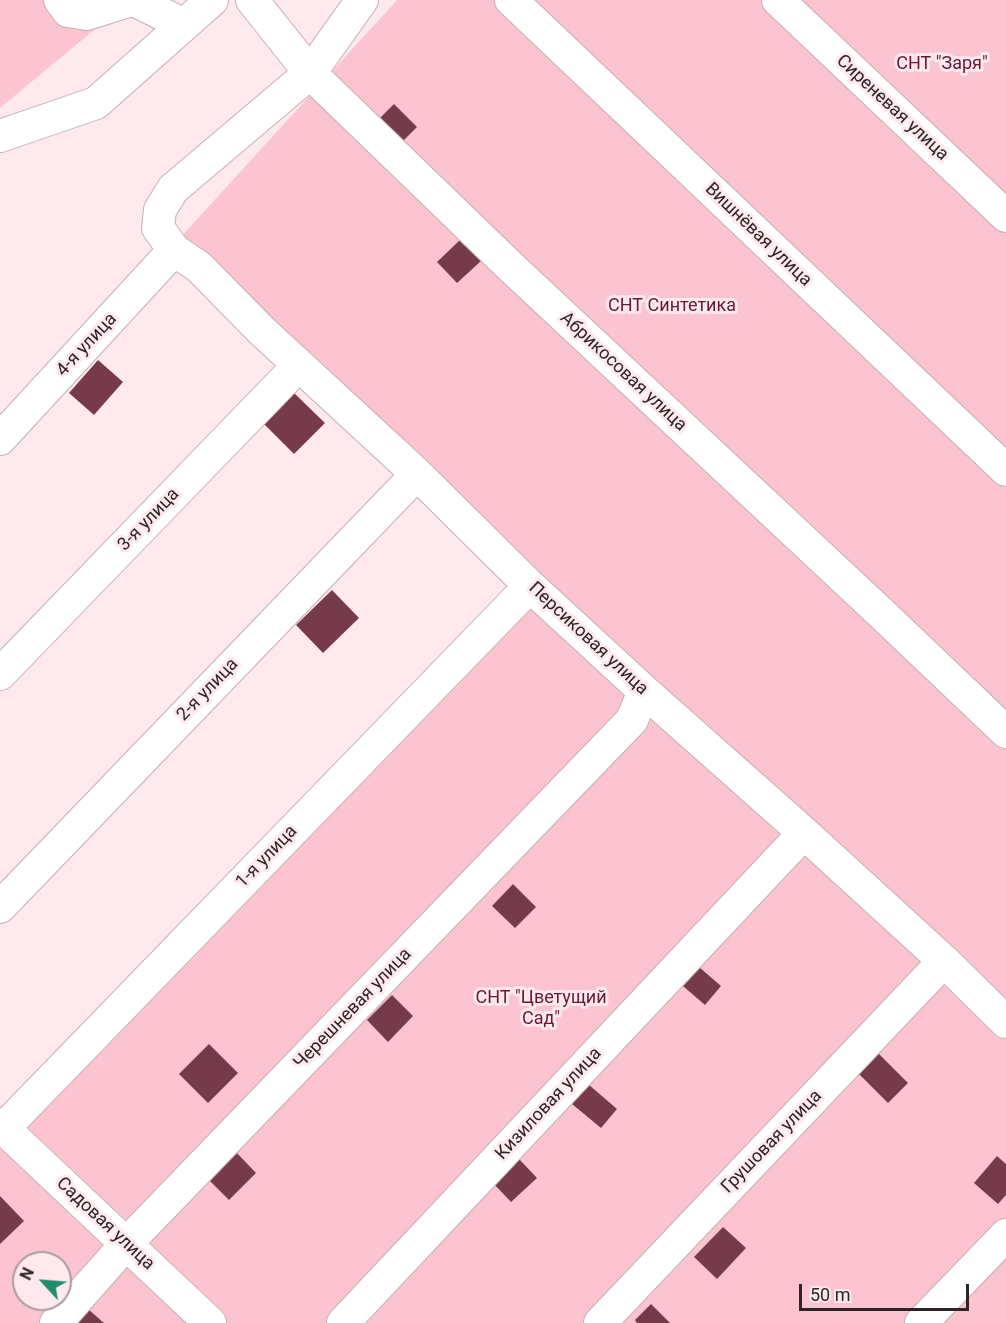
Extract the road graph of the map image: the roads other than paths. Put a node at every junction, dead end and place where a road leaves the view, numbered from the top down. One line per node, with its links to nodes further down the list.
1 (60, 0): 2 (street)
2 (133, 0): 8 (street)
3 (212, 0): 8 (street)
4 (252, 0): 9 (street, Абрикосовая улица)
5 (362, 0): 9 (street)
6 (511, 0): 15 (street, Вишнёвая улица)
7 (778, 0): 11 (street, Сиреневая улица)
8 (184, 25): 10 (street)
9 (310, 73): 12 (street); 20 (street, Абрикосовая улица)
10 (0, 136)
11 (1006, 216)
12 (174, 250): 13 (street, Персиковая улица); 14 (street, 4-я улица)
13 (298, 366): 16 (street, Персиковая улица); 18 (street, 3-я улица)
14 (0, 439)
15 (1006, 470)
16 (417, 474): 17 (street, Персиковая улица); 22 (street, 2-я улица)
17 (530, 586): 19 (street, Персиковая улица); 25 (street, 1-я улица)
18 (0, 674)
19 (644, 691): 21 (street, Персиковая улица); 27 (street, Черешневая улица)
20 (1006, 732)
21 (804, 833): 23 (street, Персиковая улица); 30 (street, Кизиловая улица)
22 (0, 907)
23 (944, 961): 24 (street, Персиковая улица); 31 (street, Грушовая улица)
24 (1006, 1022)
25 (2, 1126): 27 (street, Садовая улица)
26 (1006, 1235): 32 (street)
27 (126, 1244): 28 (street, Черешневая улица); 29 (street, Садовая улица)
28 (56, 1323)
29 (210, 1323)
30 (343, 1323)
31 (600, 1323)
32 (921, 1323)

